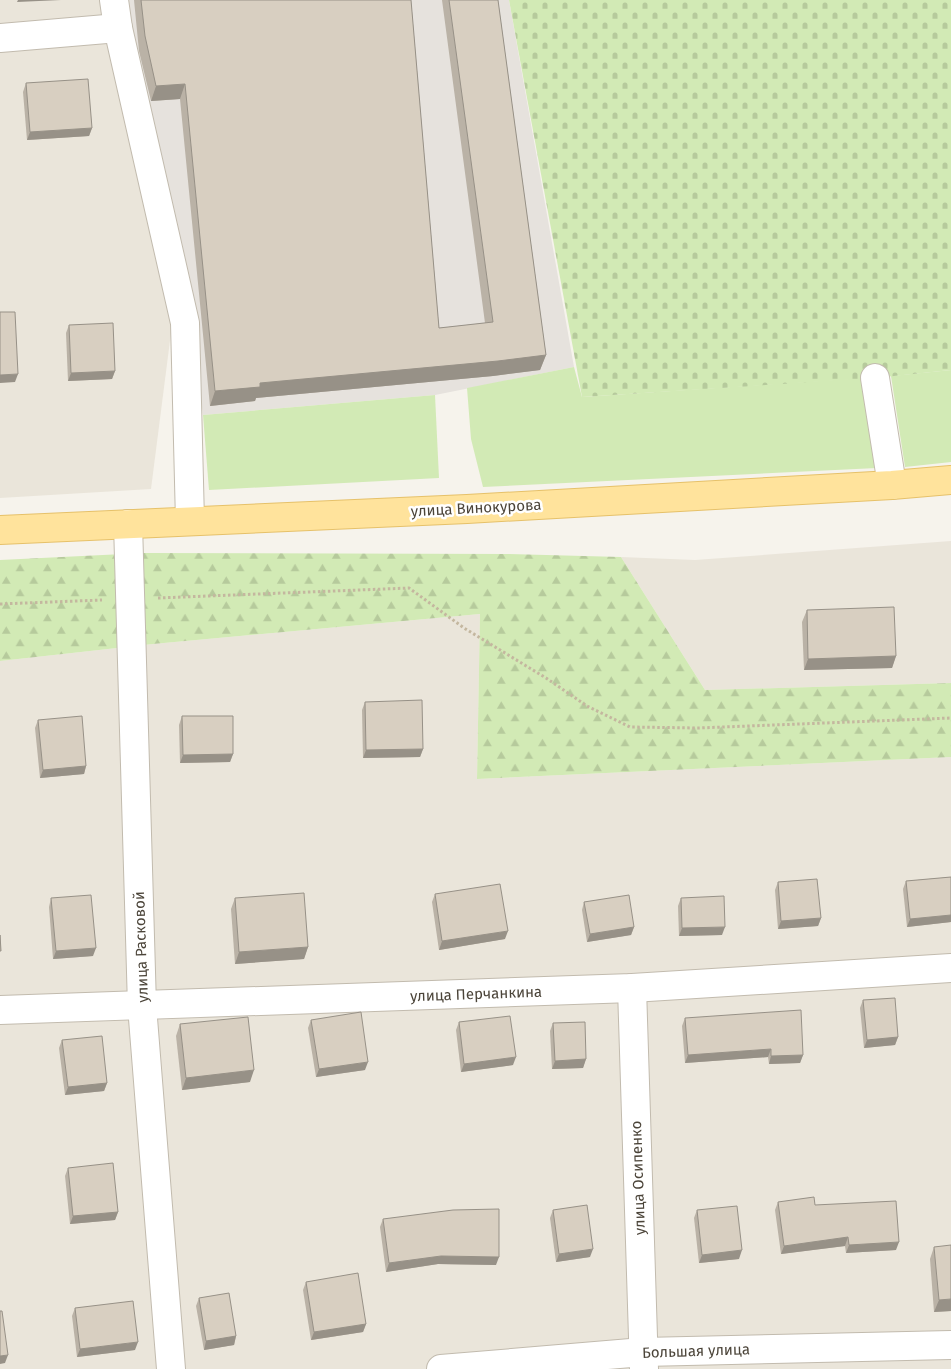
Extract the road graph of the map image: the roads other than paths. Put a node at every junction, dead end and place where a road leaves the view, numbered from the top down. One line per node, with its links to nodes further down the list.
1 (114, 0): 2 (street)
2 (118, 28): 3 (street); 7 (street)
3 (0, 38)
4 (876, 378): 6 (street)
5 (951, 480): 6 (main road, улица Винокурова)
6 (892, 485): 7 (main road, улица Винокурова)
7 (190, 521): 8 (main road, улица Винокурова)
8 (128, 524): 9 (main road, улица Винокурова); 12 (street, улица Расковой)
9 (0, 530)
10 (951, 968): 11 (street, улица Перчанкина)
11 (632, 988): 12 (street, улица Перчанкина); 15 (street, улица Осипенко)
12 (142, 1006): 13 (street, улица Перчанкина); 16 (street, улица Расковой)
13 (0, 1010)
14 (951, 1345): 15 (street, Большая улица)
15 (643, 1361): 17 (street, Большая улица)
16 (172, 1369)
17 (441, 1369)

